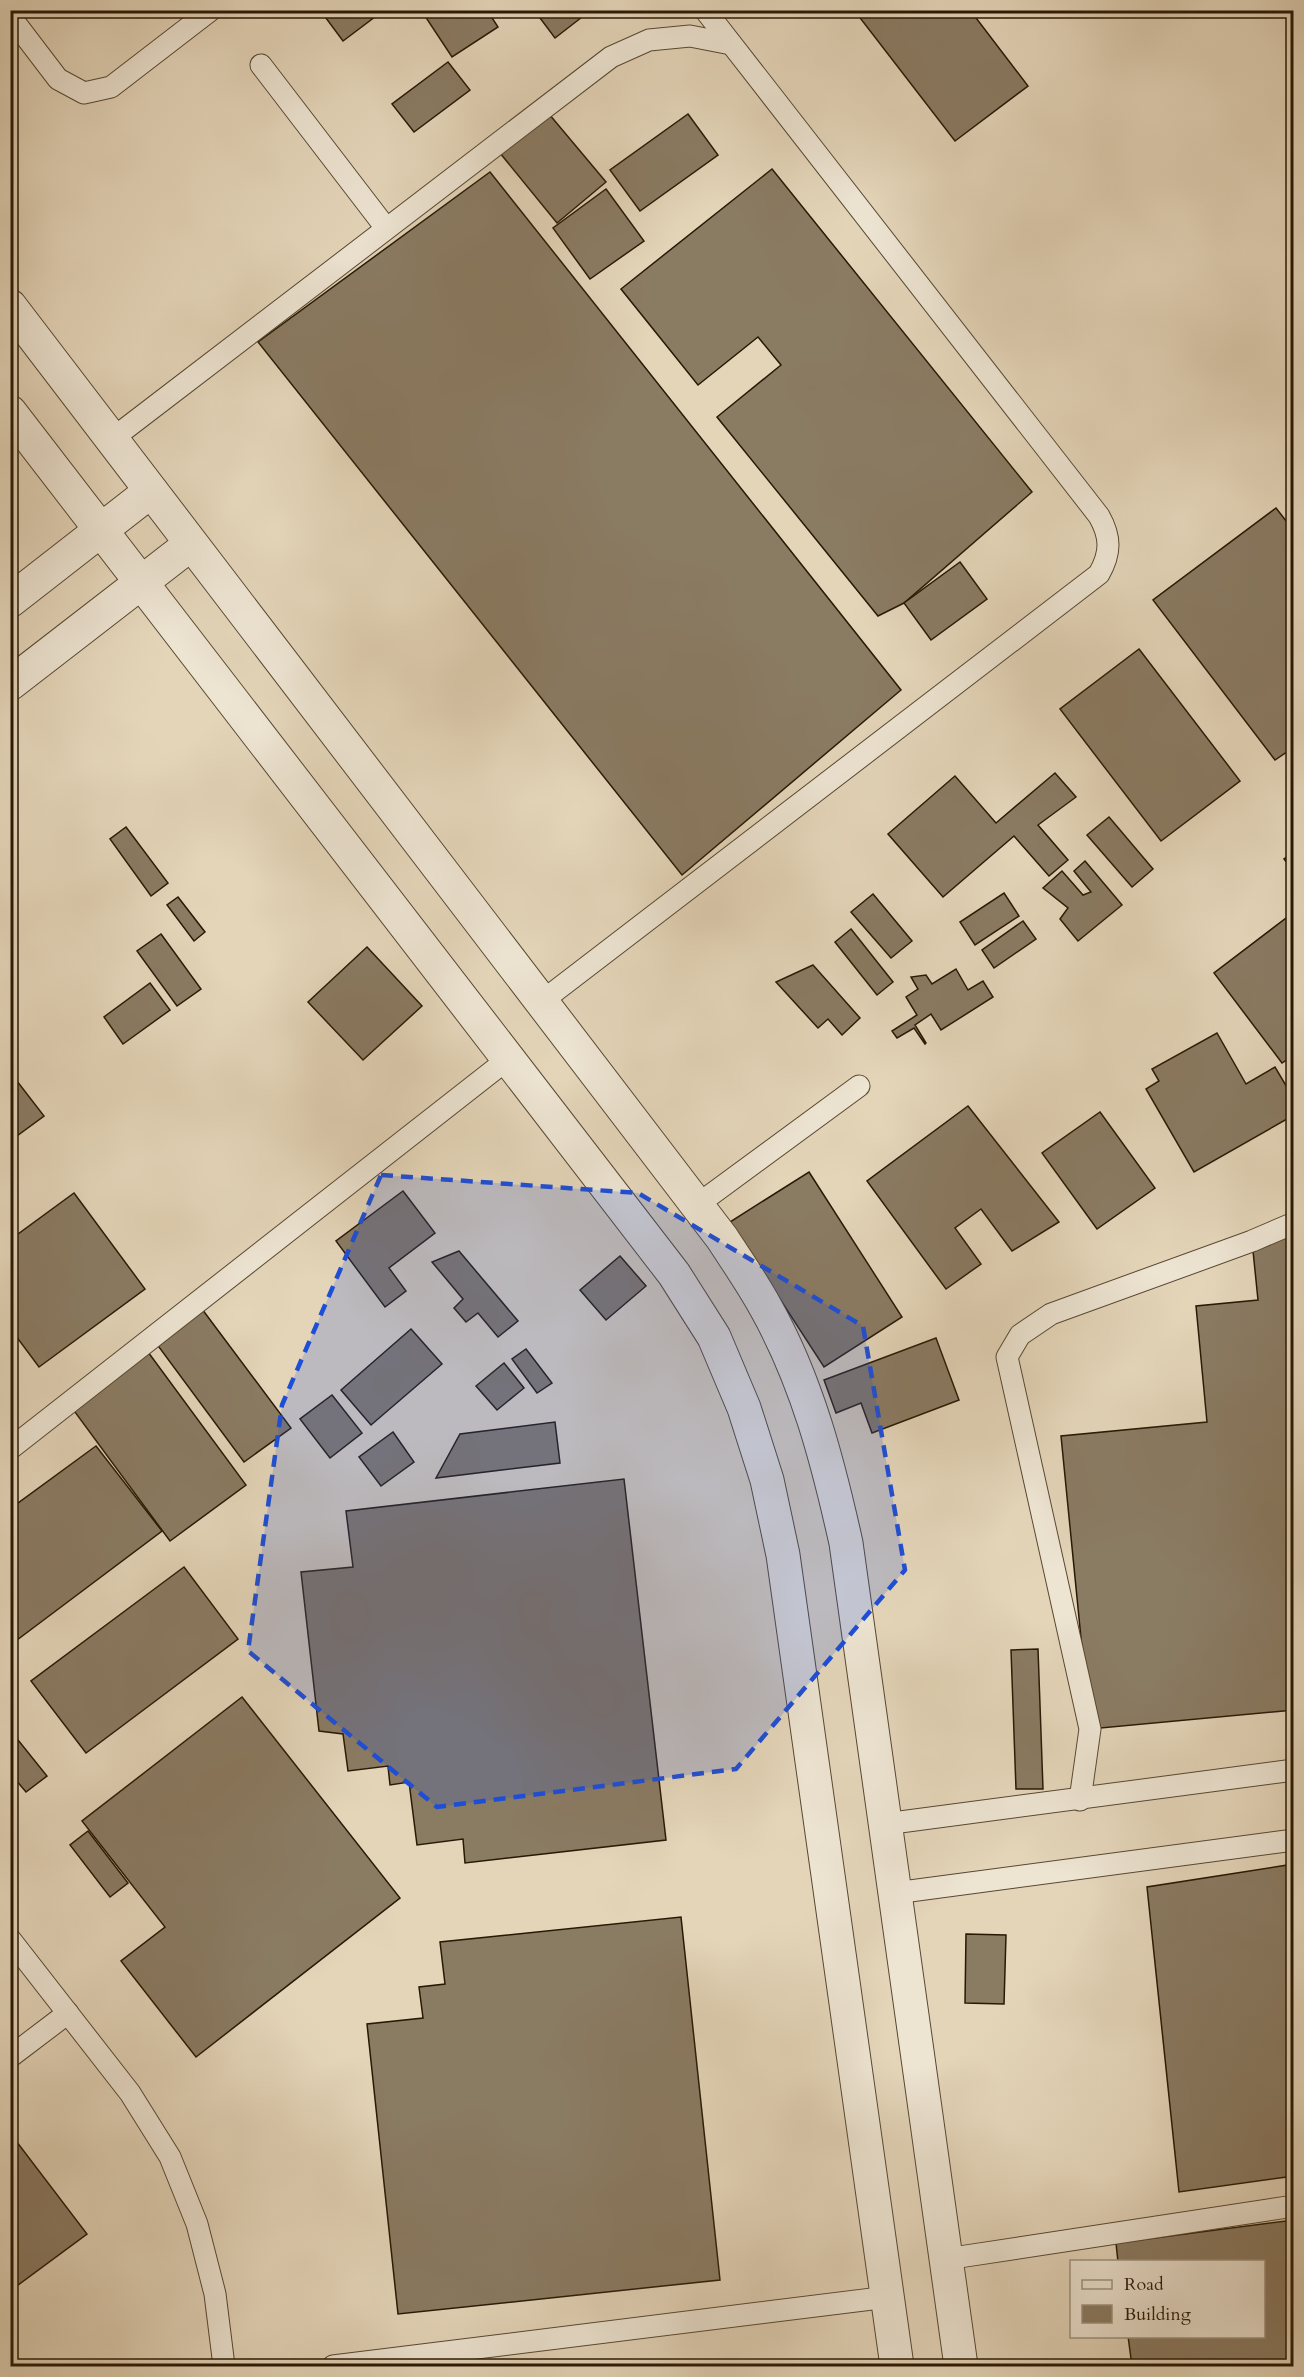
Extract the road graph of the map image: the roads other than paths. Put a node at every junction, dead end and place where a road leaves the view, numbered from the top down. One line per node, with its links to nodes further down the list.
1 (211, 10): 3 (lane)
2 (705, 10): 4 (lane)
3 (10, 16)
4 (731, 44): 6 (lane); 16 (lane)
5 (261, 65): 6 (lane)
6 (386, 228): 9 (lane)
7 (10, 306): 9 (street)
8 (10, 412): 11 (street)
9 (112, 439): 10 (street)
10 (151, 491): 11 (street); 12 (street)
11 (102, 531): 13 (street); 14 (street)
12 (191, 543): 13 (street); 16 (street)
13 (142, 583): 15 (street); 17 (street)
14 (10, 601)
15 (10, 684)
16 (541, 1002): 19 (street)
17 (508, 1059): 21 (lane); 32 (street)
18 (859, 1086): 19 (lane)
19 (697, 1205): 24 (street)
20 (1293, 1223): 23 (lane)
21 (10, 1449)
22 (1293, 1770): 23 (lane)
23 (1080, 1800): 24 (lane)
24 (885, 1824): 26 (street)
25 (1293, 1840): 26 (lane)
26 (895, 1893): 31 (street)
27 (10, 1939): 28 (lane)
28 (68, 2013): 29 (lane); 33 (lane)
29 (10, 2057)
30 (1293, 2206): 31 (lane)
31 (945, 2259): 36 (street)
32 (888, 2297): 34 (lane); 35 (street)
33 (224, 2367)
34 (333, 2367)
35 (897, 2367)
36 (961, 2367)

